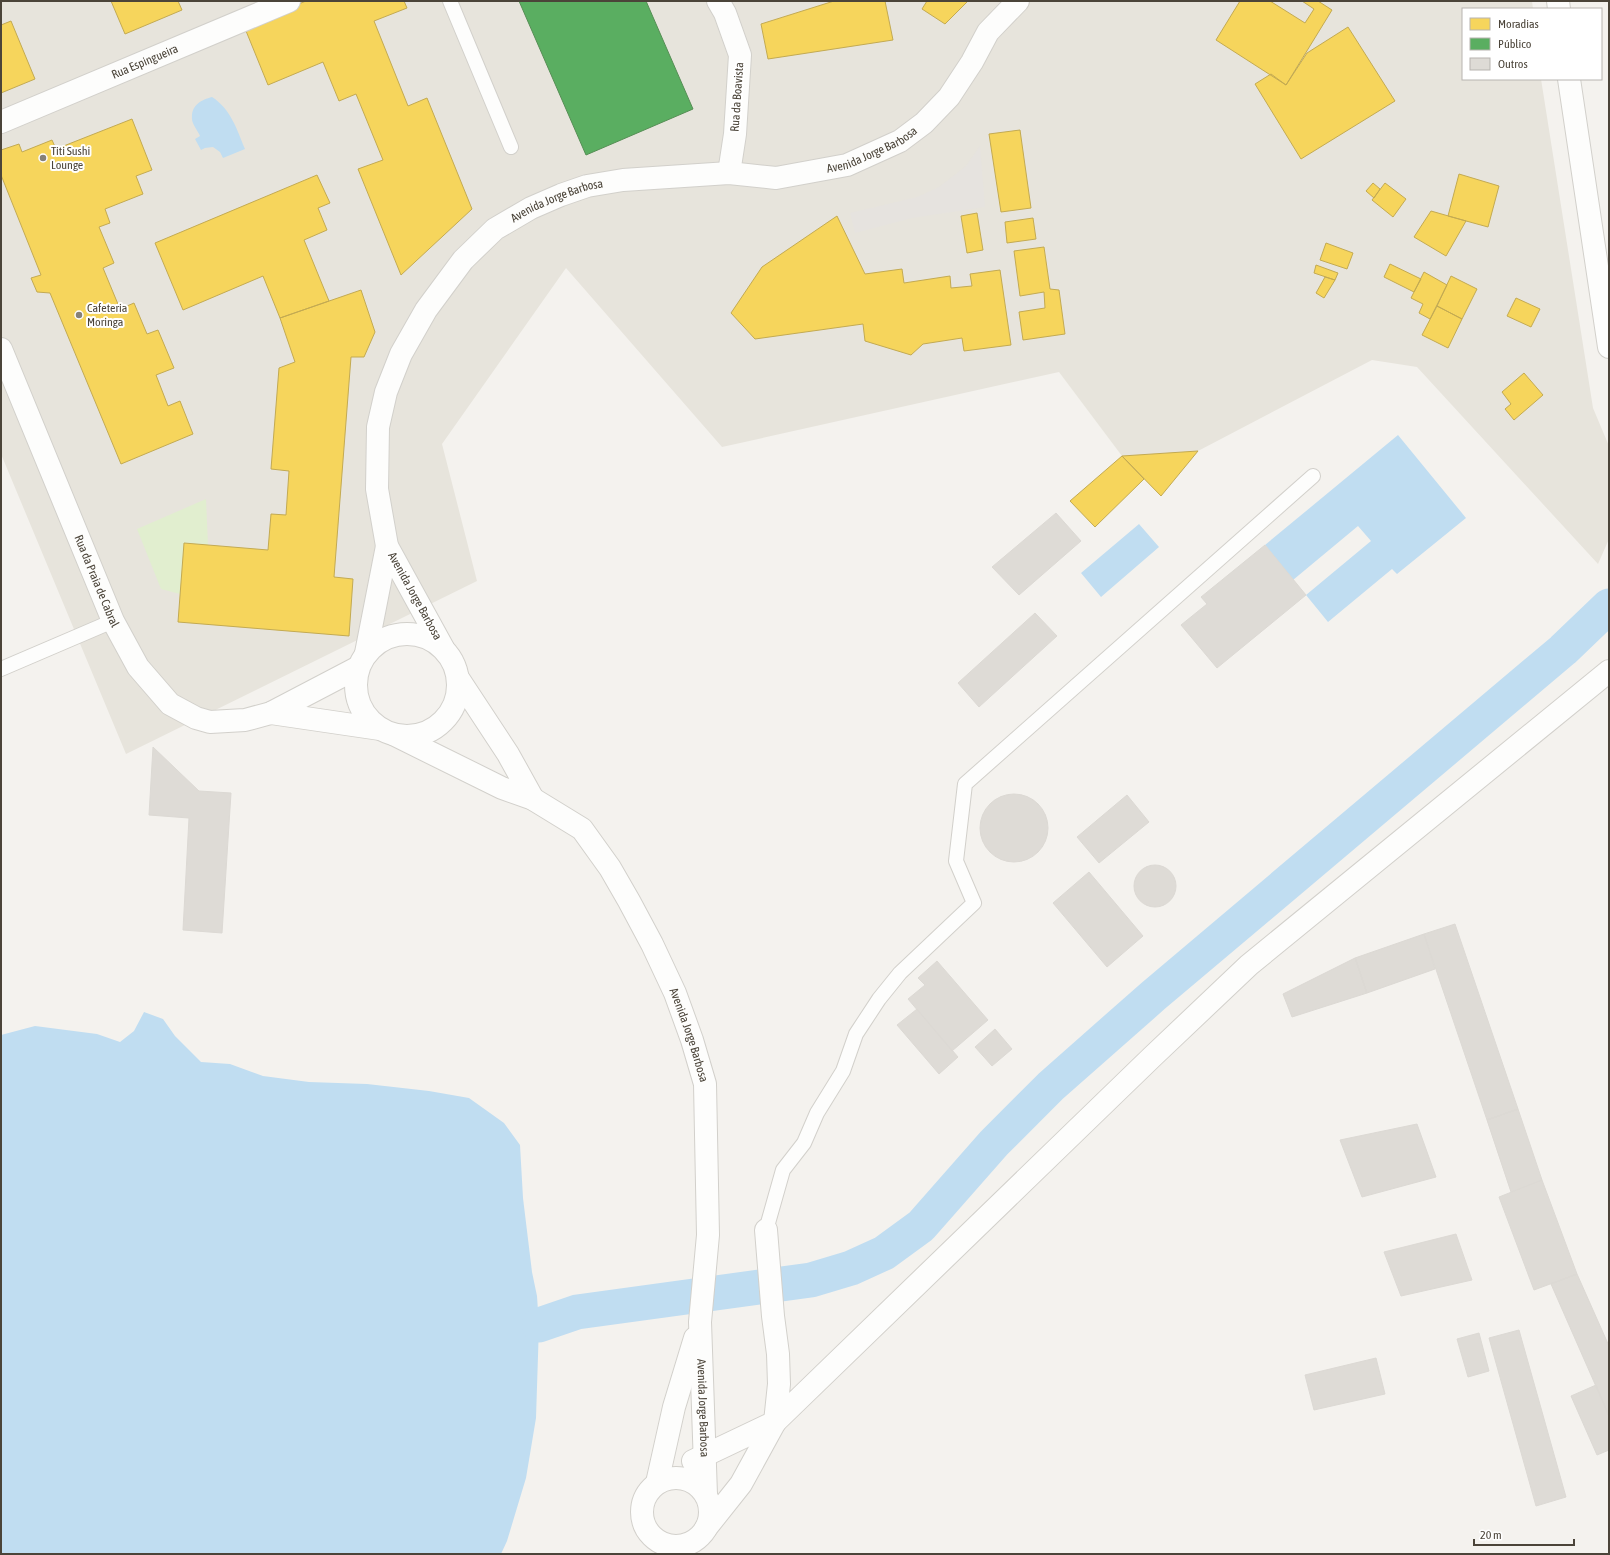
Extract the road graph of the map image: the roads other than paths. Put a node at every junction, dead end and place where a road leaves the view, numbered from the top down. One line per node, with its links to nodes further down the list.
1 (289, 1): 6 (street, Rua Espingueira)
2 (450, 1): 7 (lane)
3 (718, 1): 8 (street, Rua da Boavista)
4 (1018, 1): 8 (street, Avenida Jorge Barbosa)
5 (1569, 80): 9 (street)
6 (1, 122)
7 (511, 147)
8 (729, 173): 12 (street, Avenida Jorge Barbosa)
9 (1609, 347)
10 (1, 349): 13 (street, Rua da Praia de Cabral)
11 (1313, 476): 22 (lane)
12 (387, 546): 14 (street, Avenida Jorge Barbosa); 15 (street)
13 (113, 621): 16 (lane); 19 (street, Rua da Praia de Cabral)
14 (443, 648): 15 (street); 18 (street)
15 (362, 660): 19 (street, Rua da Praia de Cabral); 20 (street)
16 (1, 669)
17 (1609, 671): 24 (street)
18 (458, 678): 20 (street); 21 (street)
19 (271, 713): 20 (street, Rua da Praia de Cabral)
20 (387, 732): 21 (street, Avenida Jorge Barbosa)
21 (533, 800): 23 (street, Avenida Jorge Barbosa)
22 (766, 1230): 24 (street)
23 (700, 1322): 25 (street, Avenida Jorge Barbosa); 26 (street, Avenida Jorge Barbosa)
24 (775, 1422): 25 (street); 28 (street)
25 (704, 1455): 26 (street); 27 (street, Avenida Jorge Barbosa)
26 (657, 1483): 27 (street); 29 (street)
27 (706, 1495): 28 (street)
28 (702, 1540): 29 (street)
29 (658, 1547)

